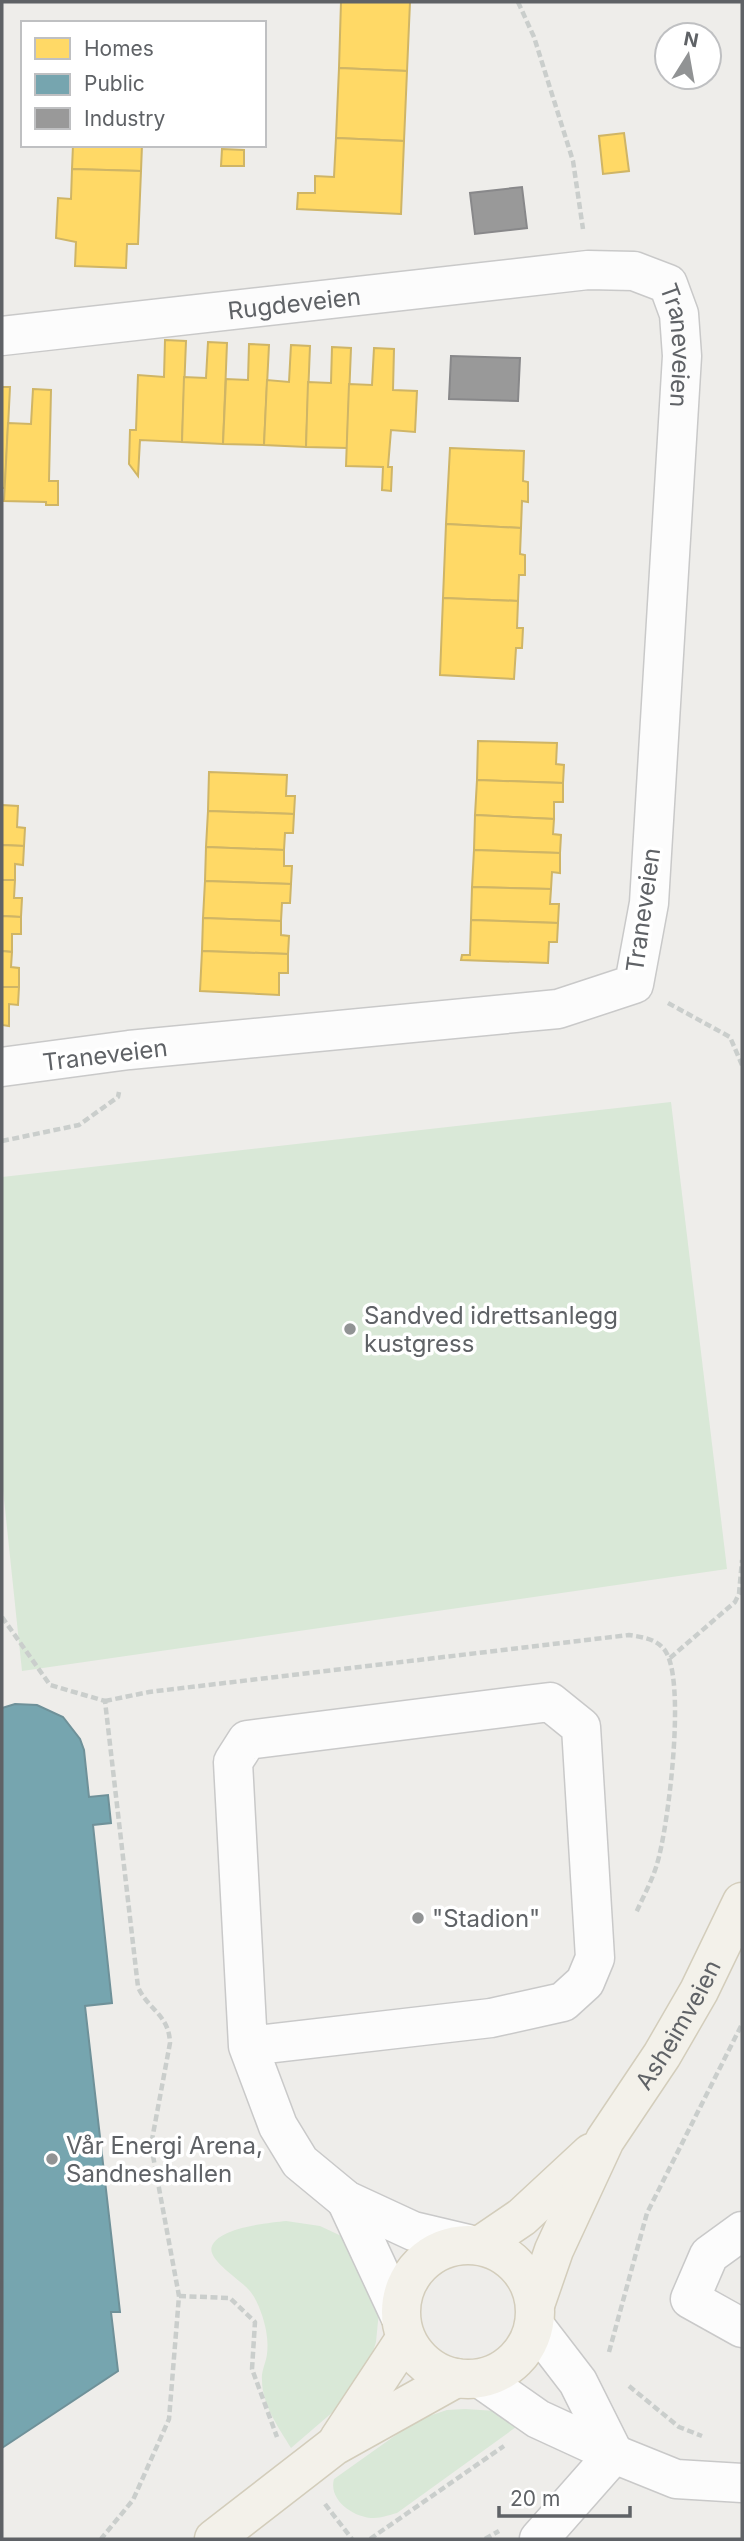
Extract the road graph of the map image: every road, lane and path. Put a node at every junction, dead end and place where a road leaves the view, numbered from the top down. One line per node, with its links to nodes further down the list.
1 (519, 2): 2 (path)
2 (588, 270): 3 (street, Rugdeveien); 4 (street, Traneveien)
3 (2, 336)
4 (634, 984): 5 (street, Traneveien); 6 (path)
5 (129, 1050): 7 (street, Traneveien); 8 (path)
6 (742, 1065)
7 (2, 1067)
8 (2, 1141)
9 (742, 1560): 11 (path)
10 (2, 1617): 19 (path)
11 (670, 1658)
12 (742, 1902): 15 (main road, Asheimveien)
13 (742, 2024): 23 (path)
14 (248, 2046): 14 (street); 16 (street)
15 (606, 2140): 18 (main road, Asheimveien); 20 (main road, Asheimveien)
16 (346, 2200): 18 (street); 21 (street)
17 (742, 2231): 22 (street)
18 (475, 2245): 20 (main road); 21 (main road)
19 (179, 2296): 26 (path); 34 (path)
20 (535, 2314): 24 (main road); 30 (street)
21 (403, 2327): 24 (main road); 29 (main road)
22 (742, 2328)
23 (608, 2354)
24 (468, 2378): 29 (main road); 30 (street)
25 (625, 2383): 28 (path)
26 (278, 2438)
27 (513, 2440): 37 (path)
28 (711, 2440)
29 (334, 2446): 35 (main road)
30 (614, 2454): 31 (street); 39 (street)
31 (742, 2483)
32 (324, 2503): 36 (path)
33 (503, 2528): 38 (path)
34 (101, 2539)
35 (215, 2539)
36 (352, 2539)
37 (370, 2539)
38 (485, 2539)
39 (539, 2539)

